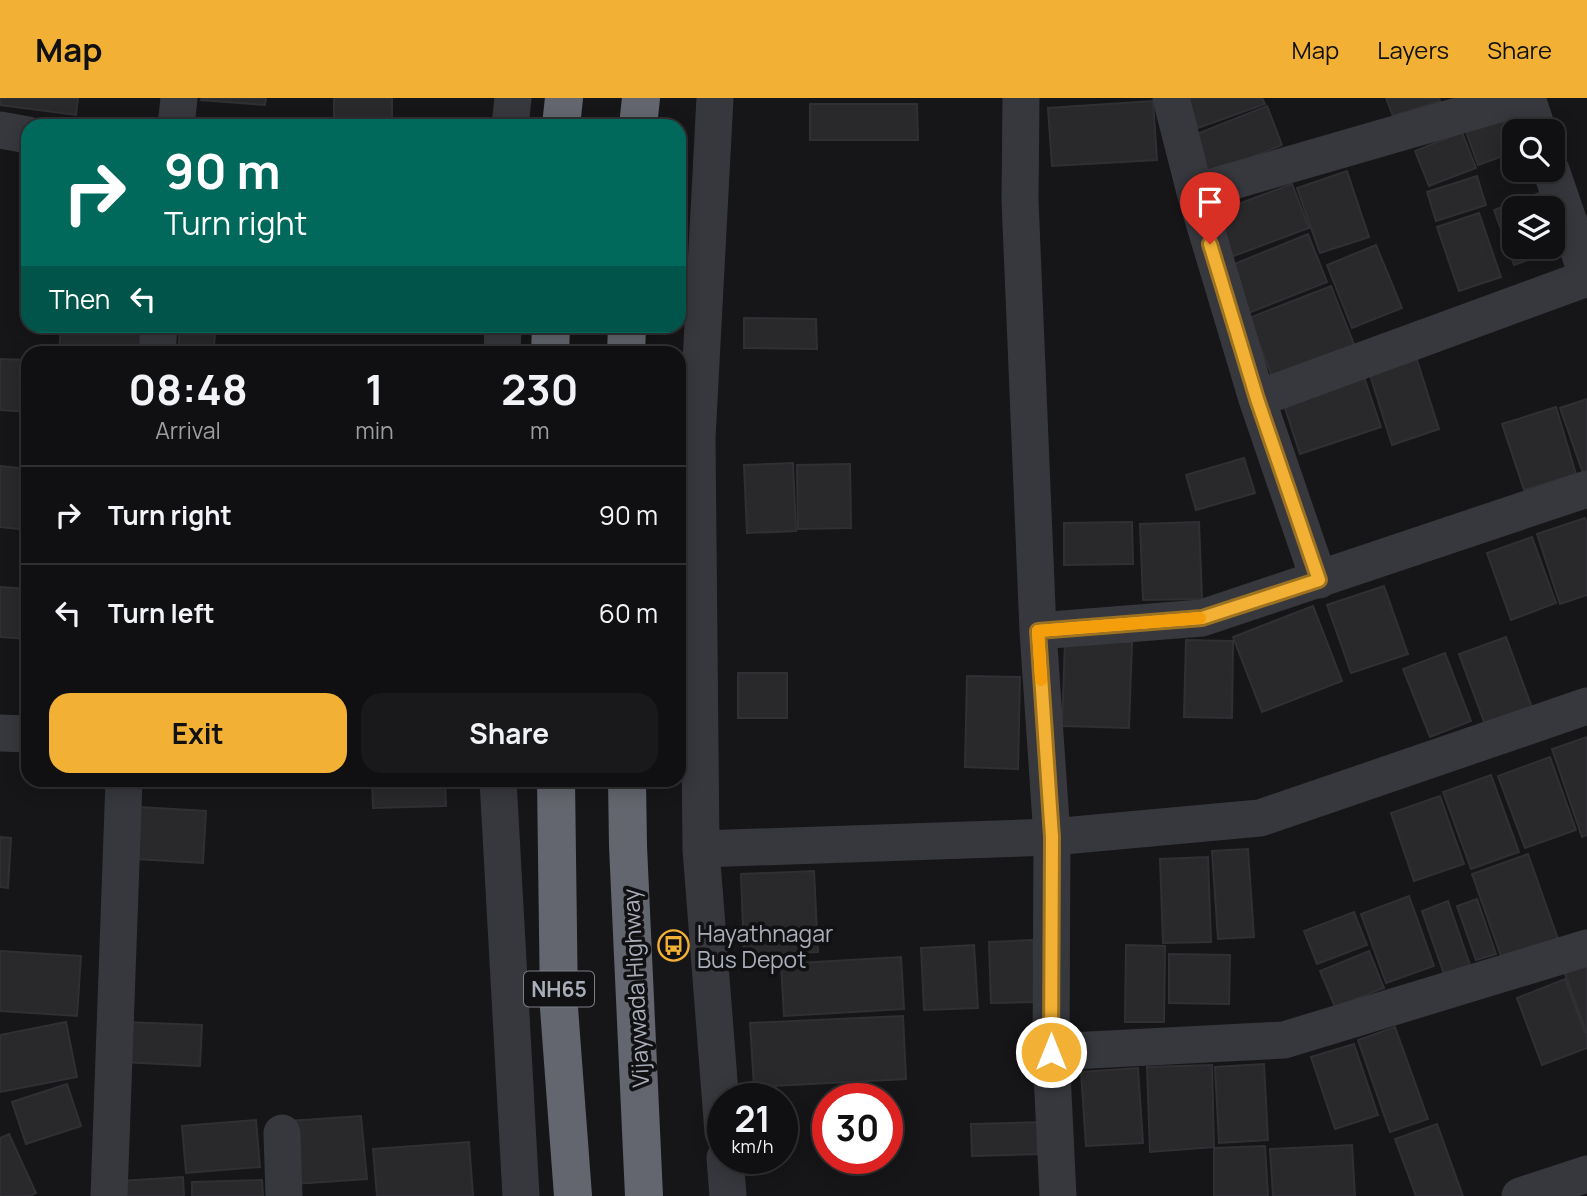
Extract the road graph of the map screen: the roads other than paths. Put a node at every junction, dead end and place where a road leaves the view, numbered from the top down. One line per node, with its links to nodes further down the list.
1 (178, 98): 10 (street)
2 (513, 98): 11 (street)
3 (564, 98): 12 (highway)
4 (641, 98): 13 (highway)
5 (715, 98): 32 (street)
6 (1021, 98): 23 (street)
7 (1171, 98): 18 (street)
8 (1520, 98): 18 (street)
9 (1527, 98): 14 (street)
10 (176, 119)
11 (511, 119)
12 (562, 119)
13 (639, 119)
14 (1534, 119)
15 (0, 131): 16 (street)
16 (21, 134)
17 (1555, 182): 19 (street)
18 (1195, 192): 20 (street)
19 (1587, 276): 20 (street)
20 (1257, 399): 22 (street)
21 (1587, 489): 22 (street)
22 (1319, 580): 23 (street)
23 (1038, 631): 31 (street)
24 (1587, 706): 31 (street)
25 (0, 733): 26 (street)
26 (21, 734)
27 (124, 787): 39 (street)
28 (498, 787): 41 (street)
29 (556, 787): 42 (highway, NH65)
30 (627, 787): 43 (highway, Vijaywada Highway)
31 (1052, 837): 32 (street); 34 (street)
32 (701, 849): 35 (street)
33 (1587, 948): 34 (street)
34 (1051, 1052): 45 (street)
35 (719, 1083)
36 (282, 1133): 40 (street)
37 (726, 1174): 44 (street)
38 (1587, 1174): 46 (street)
39 (109, 1196)
40 (284, 1196)
41 (521, 1196)
42 (573, 1196)
43 (644, 1196)
44 (728, 1196)
45 (1058, 1196)
46 (1520, 1196)

